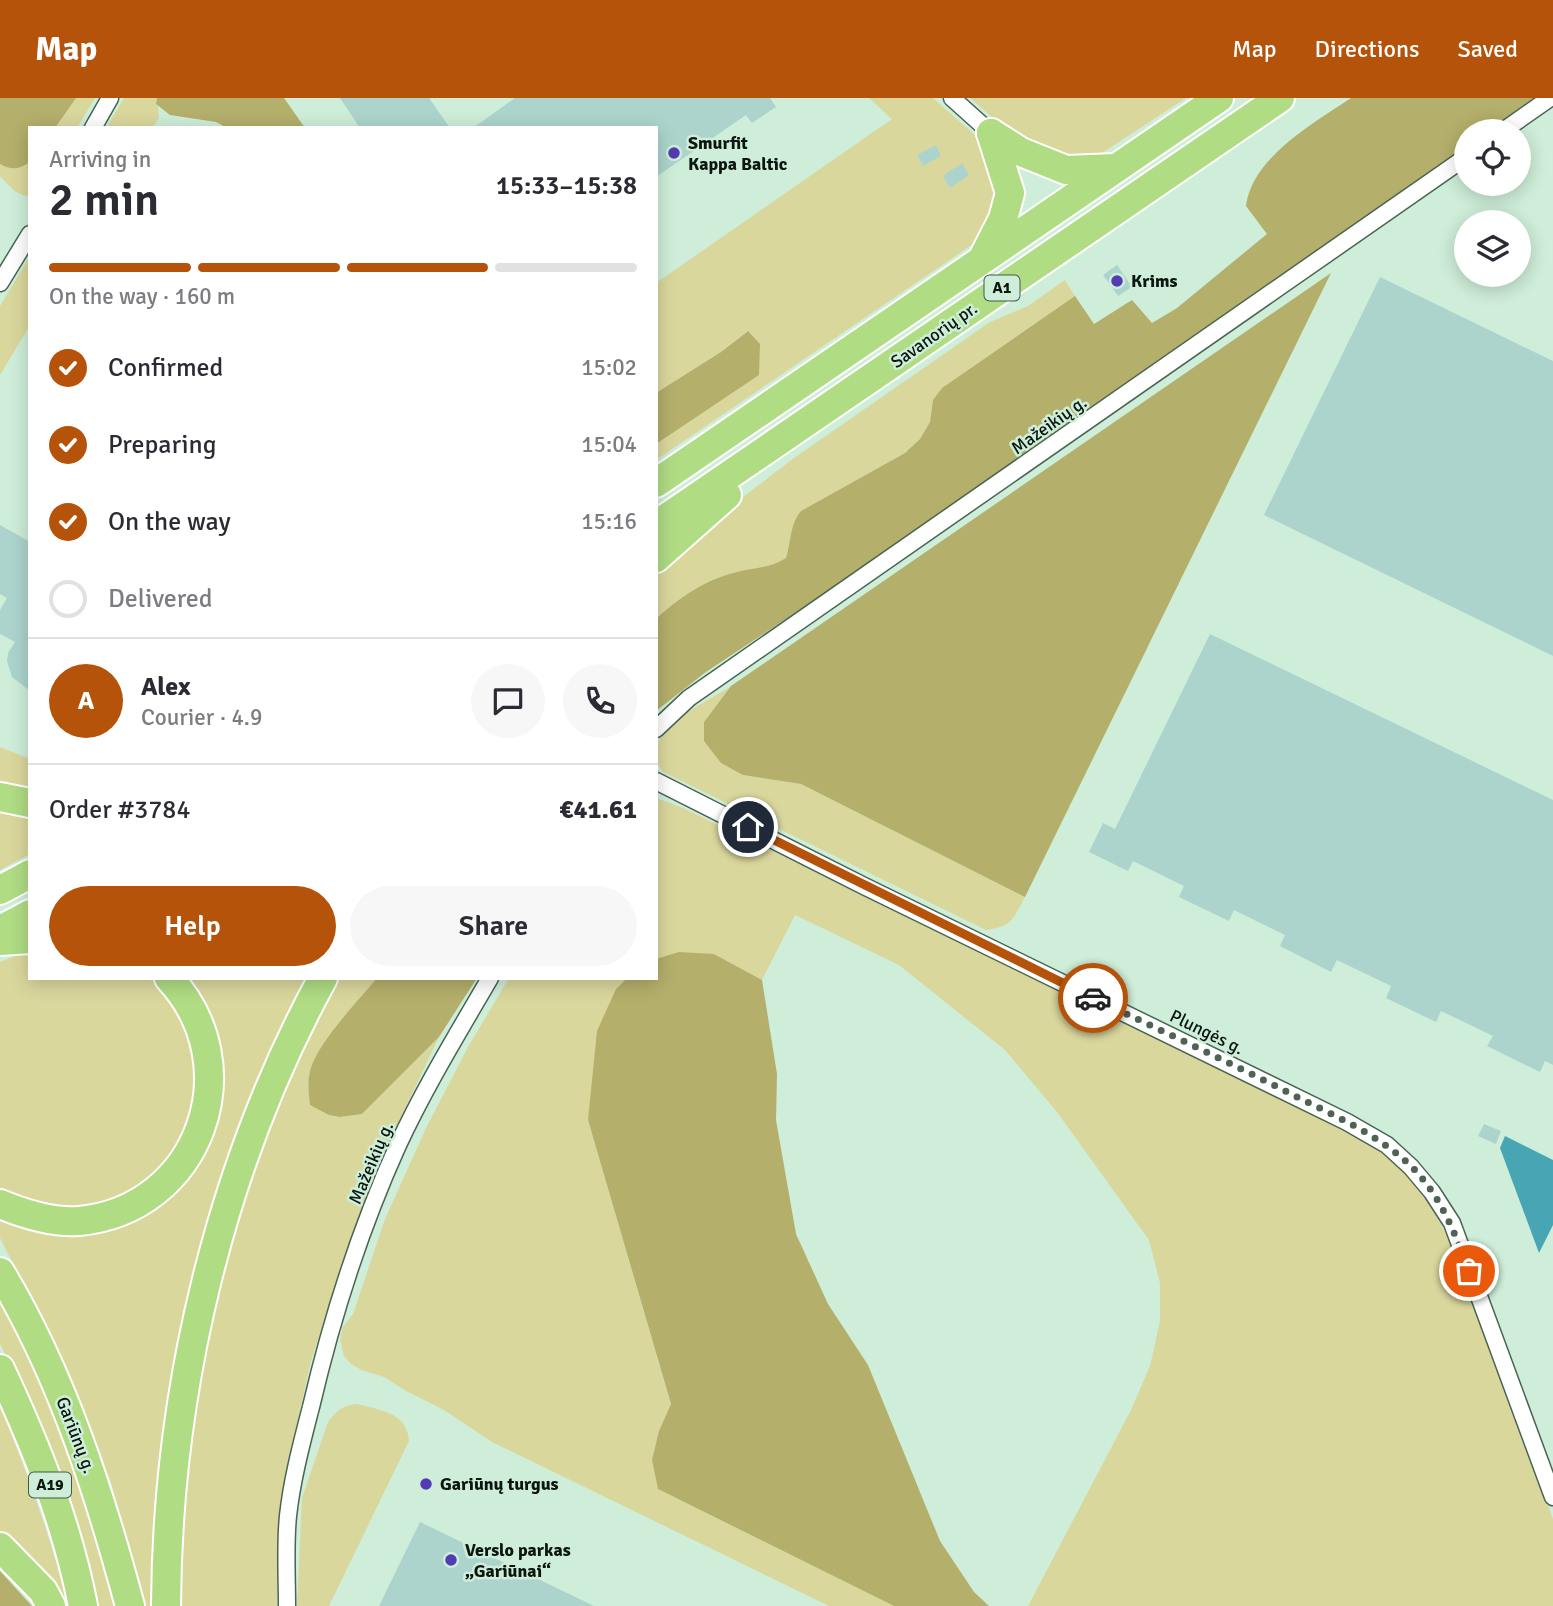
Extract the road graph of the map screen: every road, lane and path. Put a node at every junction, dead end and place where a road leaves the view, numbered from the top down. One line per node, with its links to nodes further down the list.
1 (110, 98): 7 (street)
2 (952, 98): 8 (street)
3 (1219, 98): 10 (highway, Savanorių pr. / A1)
4 (1280, 98): 14 (highway, Savanorių pr. / A1)
5 (1550, 98): 6 (street)
6 (1520, 119)
7 (94, 126)
8 (991, 133): 10 (highway); 12 (highway)
9 (1454, 165): 18 (street, Mažeikių g.)
10 (1116, 168): 12 (highway, Savanorių pr. / A1)
11 (28, 237): 13 (street)
12 (982, 260): 15 (highway, Savanorių pr. / A1)
13 (0, 283)
14 (818, 415): 16 (highway, Savanorių pr. / A1); 17 (highway)
15 (658, 482)
16 (658, 524)
17 (658, 556)
18 (658, 727)
19 (658, 782): 34 (street, Plungės g.)
20 (0, 797): 21 (highway)
21 (28, 803)
22 (28, 875): 23 (highway)
23 (0, 890)
24 (28, 915): 25 (highway)
25 (0, 930)
26 (28, 939): 27 (highway)
27 (0, 941)
28 (170, 980): 31 (highway)
29 (322, 980): 39 (highway)
30 (490, 980): 40 (street, Mažeikių g.)
31 (0, 1204)
32 (0, 1272): 38 (highway, Gariūnų g. / A19)
33 (0, 1370): 37 (highway, A19)
34 (1553, 1497)
35 (0, 1547): 36 (highway)
36 (51, 1606)
37 (83, 1606)
38 (130, 1606)
39 (166, 1606)
40 (287, 1606)

